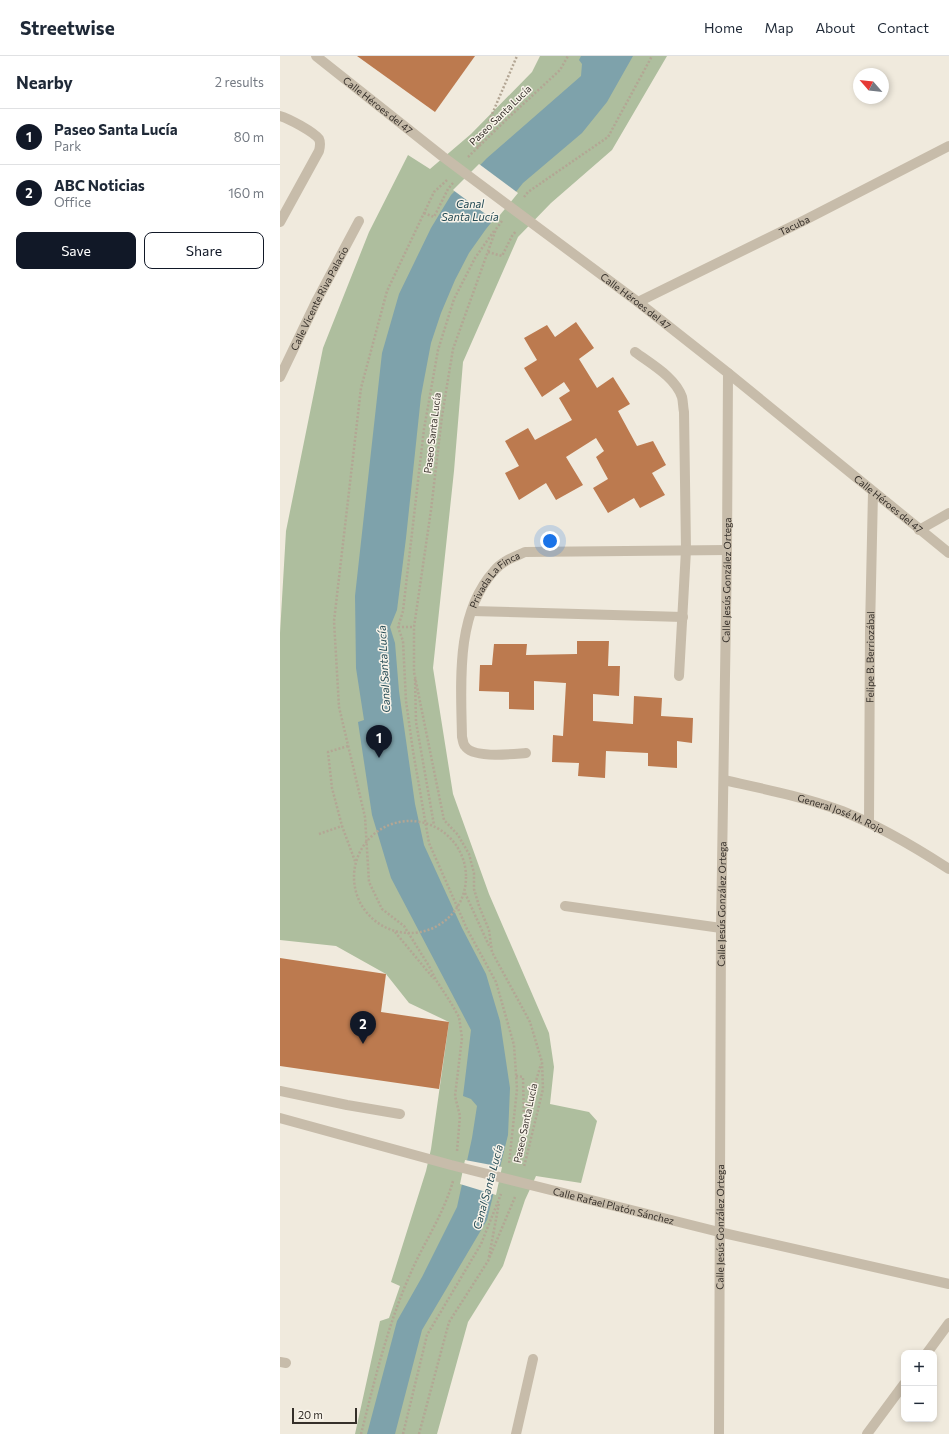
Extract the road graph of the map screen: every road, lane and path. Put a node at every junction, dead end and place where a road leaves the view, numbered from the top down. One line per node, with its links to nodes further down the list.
1 (316, 56): 9 (street, Calle Héroes del 47)
2 (518, 56): 7 (path)
3 (568, 56): 7 (path, Paseo Santa Lucía)
4 (652, 56): 11 (path)
5 (280, 116): 15 (street)
6 (949, 146): 19 (street, Tacuba)
7 (477, 149): 8 (path, Paseo Santa Lucía)
8 (465, 161)
9 (461, 171): 12 (path); 16 (street, Calle Héroes del 47)
10 (450, 177): 12 (path)
11 (519, 202)
12 (424, 213): 35 (path)
13 (505, 218): 17 (path, Paseo Santa Lucía)
14 (360, 220): 22 (street, Calle Vicente Riva Palacio)
15 (280, 222)
16 (528, 222): 18 (path); 19 (street, Calle Héroes del 47)
17 (496, 229): 18 (path, Paseo Santa Lucía); 31 (path)
18 (488, 252): 32 (path, Paseo Santa Lucía)
19 (638, 302): 21 (street, Calle Héroes del 47)
20 (635, 352): 26 (street)
21 (728, 373): 23 (street, Calle Héroes del 47); 27 (street, Calle Jesús González Ortega)
22 (280, 377)
23 (873, 492): 25 (street, Calle Héroes del 47); 38 (street, Felipe B. Berriozábal)
24 (949, 512): 25 (street)
25 (919, 530): 28 (street, Calle Héroes del 47)
26 (686, 550): 27 (street, Privada La Finca); 29 (street, Privada La Finca); 30 (street)
27 (727, 550): 37 (street, Calle Jesús González Ortega)
28 (949, 554)
29 (472, 610): 30 (street, Privada La Finca); 36 (street)
30 (683, 617): 34 (street)
31 (398, 627): 32 (path); 51 (path)
32 (414, 627): 33 (path, Paseo Santa Lucía)
33 (414, 672): 39 (path); 48 (path, Paseo Santa Lucía)
34 (679, 676)
35 (348, 746): 40 (path); 49 (path)
36 (526, 754)
37 (724, 780): 38 (street, General José M. Rojo); 46 (street, Calle Jesús González Ortega)
38 (869, 823): 43 (street, General José M. Rojo)
39 (434, 825): 42 (path); 44 (path)
40 (342, 826): 41 (path); 42 (path)
41 (319, 834)
42 (355, 862): 47 (path)
43 (949, 869)
44 (465, 892): 47 (path); 48 (path)
45 (564, 906): 46 (street)
46 (720, 928): 62 (street, Calle Jesús González Ortega)
47 (394, 932): 49 (path)
48 (492, 952): 50 (path, Paseo Santa Lucía)
49 (436, 980): 55 (path)
50 (542, 1062): 51 (path); 57 (path, Paseo Santa Lucía)
51 (516, 1076): 56 (path)
52 (280, 1091): 53 (street)
53 (400, 1114)
54 (280, 1118): 62 (street, Calle Rafael Platón Sánchez)
55 (457, 1154)
56 (508, 1165)
57 (524, 1168)
58 (454, 1176): 69 (path)
59 (502, 1188): 60 (path)
60 (500, 1196): 63 (path); 70 (path)
61 (515, 1197): 63 (path)
62 (719, 1232): 64 (street, Calle Rafael Platón Sánchez); 73 (street, Calle Jesús González Ortega)
63 (488, 1261): 71 (path)
64 (949, 1284)
65 (949, 1323): 66 (street)
66 (929, 1350)
67 (533, 1359): 72 (street)
68 (903, 1386): 74 (street)
69 (362, 1434)
70 (403, 1434)
71 (419, 1434)
72 (516, 1434)
73 (719, 1434)
74 (867, 1434)

